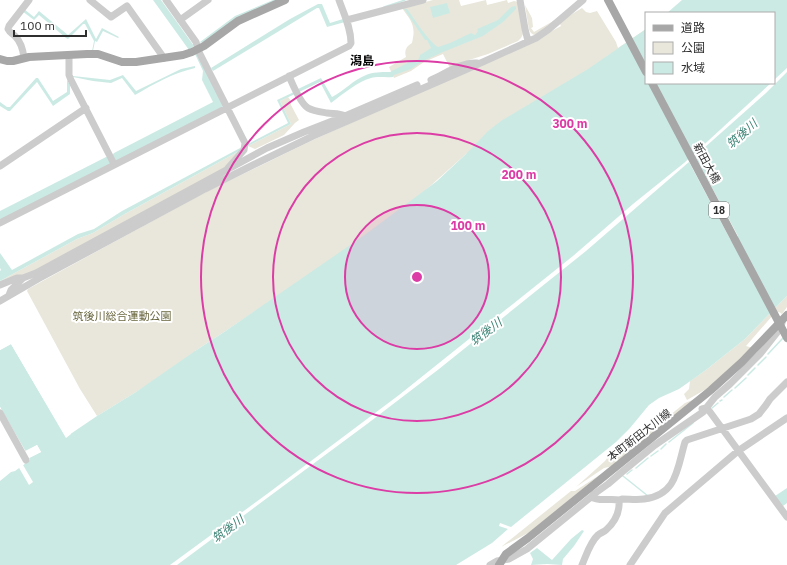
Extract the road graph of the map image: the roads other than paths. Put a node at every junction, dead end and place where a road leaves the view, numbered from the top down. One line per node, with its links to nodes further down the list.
1 (30, 0): 16 (street)
2 (90, 0): 17 (street)
3 (166, 0): 11 (street)
4 (208, 0): 11 (street)
5 (285, 0): 14 (main road)
6 (339, 0): 12 (street)
7 (423, 0): 12 (street)
8 (520, 0): 13 (street)
9 (583, 0): 13 (street)
10 (608, 0): 20 (main road)
11 (180, 20): 14 (street)
12 (347, 20): 21 (street)
13 (528, 41): 19 (street)
14 (198, 49): 17 (main road); 23 (street)
15 (68, 55): 16 (main road); 17 (main road); 24 (street)
16 (24, 58): 18 (main road)
17 (164, 58)
18 (0, 59)
19 (481, 63): 25 (street); 28 (street)
20 (645, 70)
21 (289, 76): 23 (street); 25 (street)
22 (653, 84): 39 (main road, 新田大橋 / 18, bridge)
23 (227, 107): 27 (street); 30 (street)
24 (86, 108): 27 (street); 29 (street)
25 (346, 116): 26 (street)
26 (271, 146): 28 (street); 30 (street)
27 (114, 164): 32 (street)
28 (256, 164): 31 (street)
29 (0, 166)
30 (226, 171): 31 (street); 33 (street)
31 (220, 182): 35 (street)
32 (0, 223)
33 (23, 278): 34 (street); 35 (street)
34 (0, 285)
35 (8, 297): 36 (street)
36 (0, 301)
37 (786, 317): 40 (street); 45 (main road, 本町新田大川線)
38 (787, 327): 40 (street)
39 (787, 338)
40 (760, 354): 42 (street)
41 (787, 382): 46 (street)
42 (706, 408): 45 (street); 46 (street); 50 (street)
43 (0, 413): 48 (street)
44 (787, 418): 47 (street)
45 (668, 425): 49 (main road, 本町新田大川線)
46 (722, 429): 47 (street); 51 (street)
47 (738, 451): 52 (street); 56 (street)
48 (26, 460)
49 (606, 475): 50 (street); 53 (main road, 本町新田大川線)
50 (593, 495): 51 (street); 53 (street)
51 (619, 500): 55 (street)
52 (787, 518)
53 (500, 563): 54 (street)
54 (490, 565)
55 (582, 565)
56 (630, 565)

